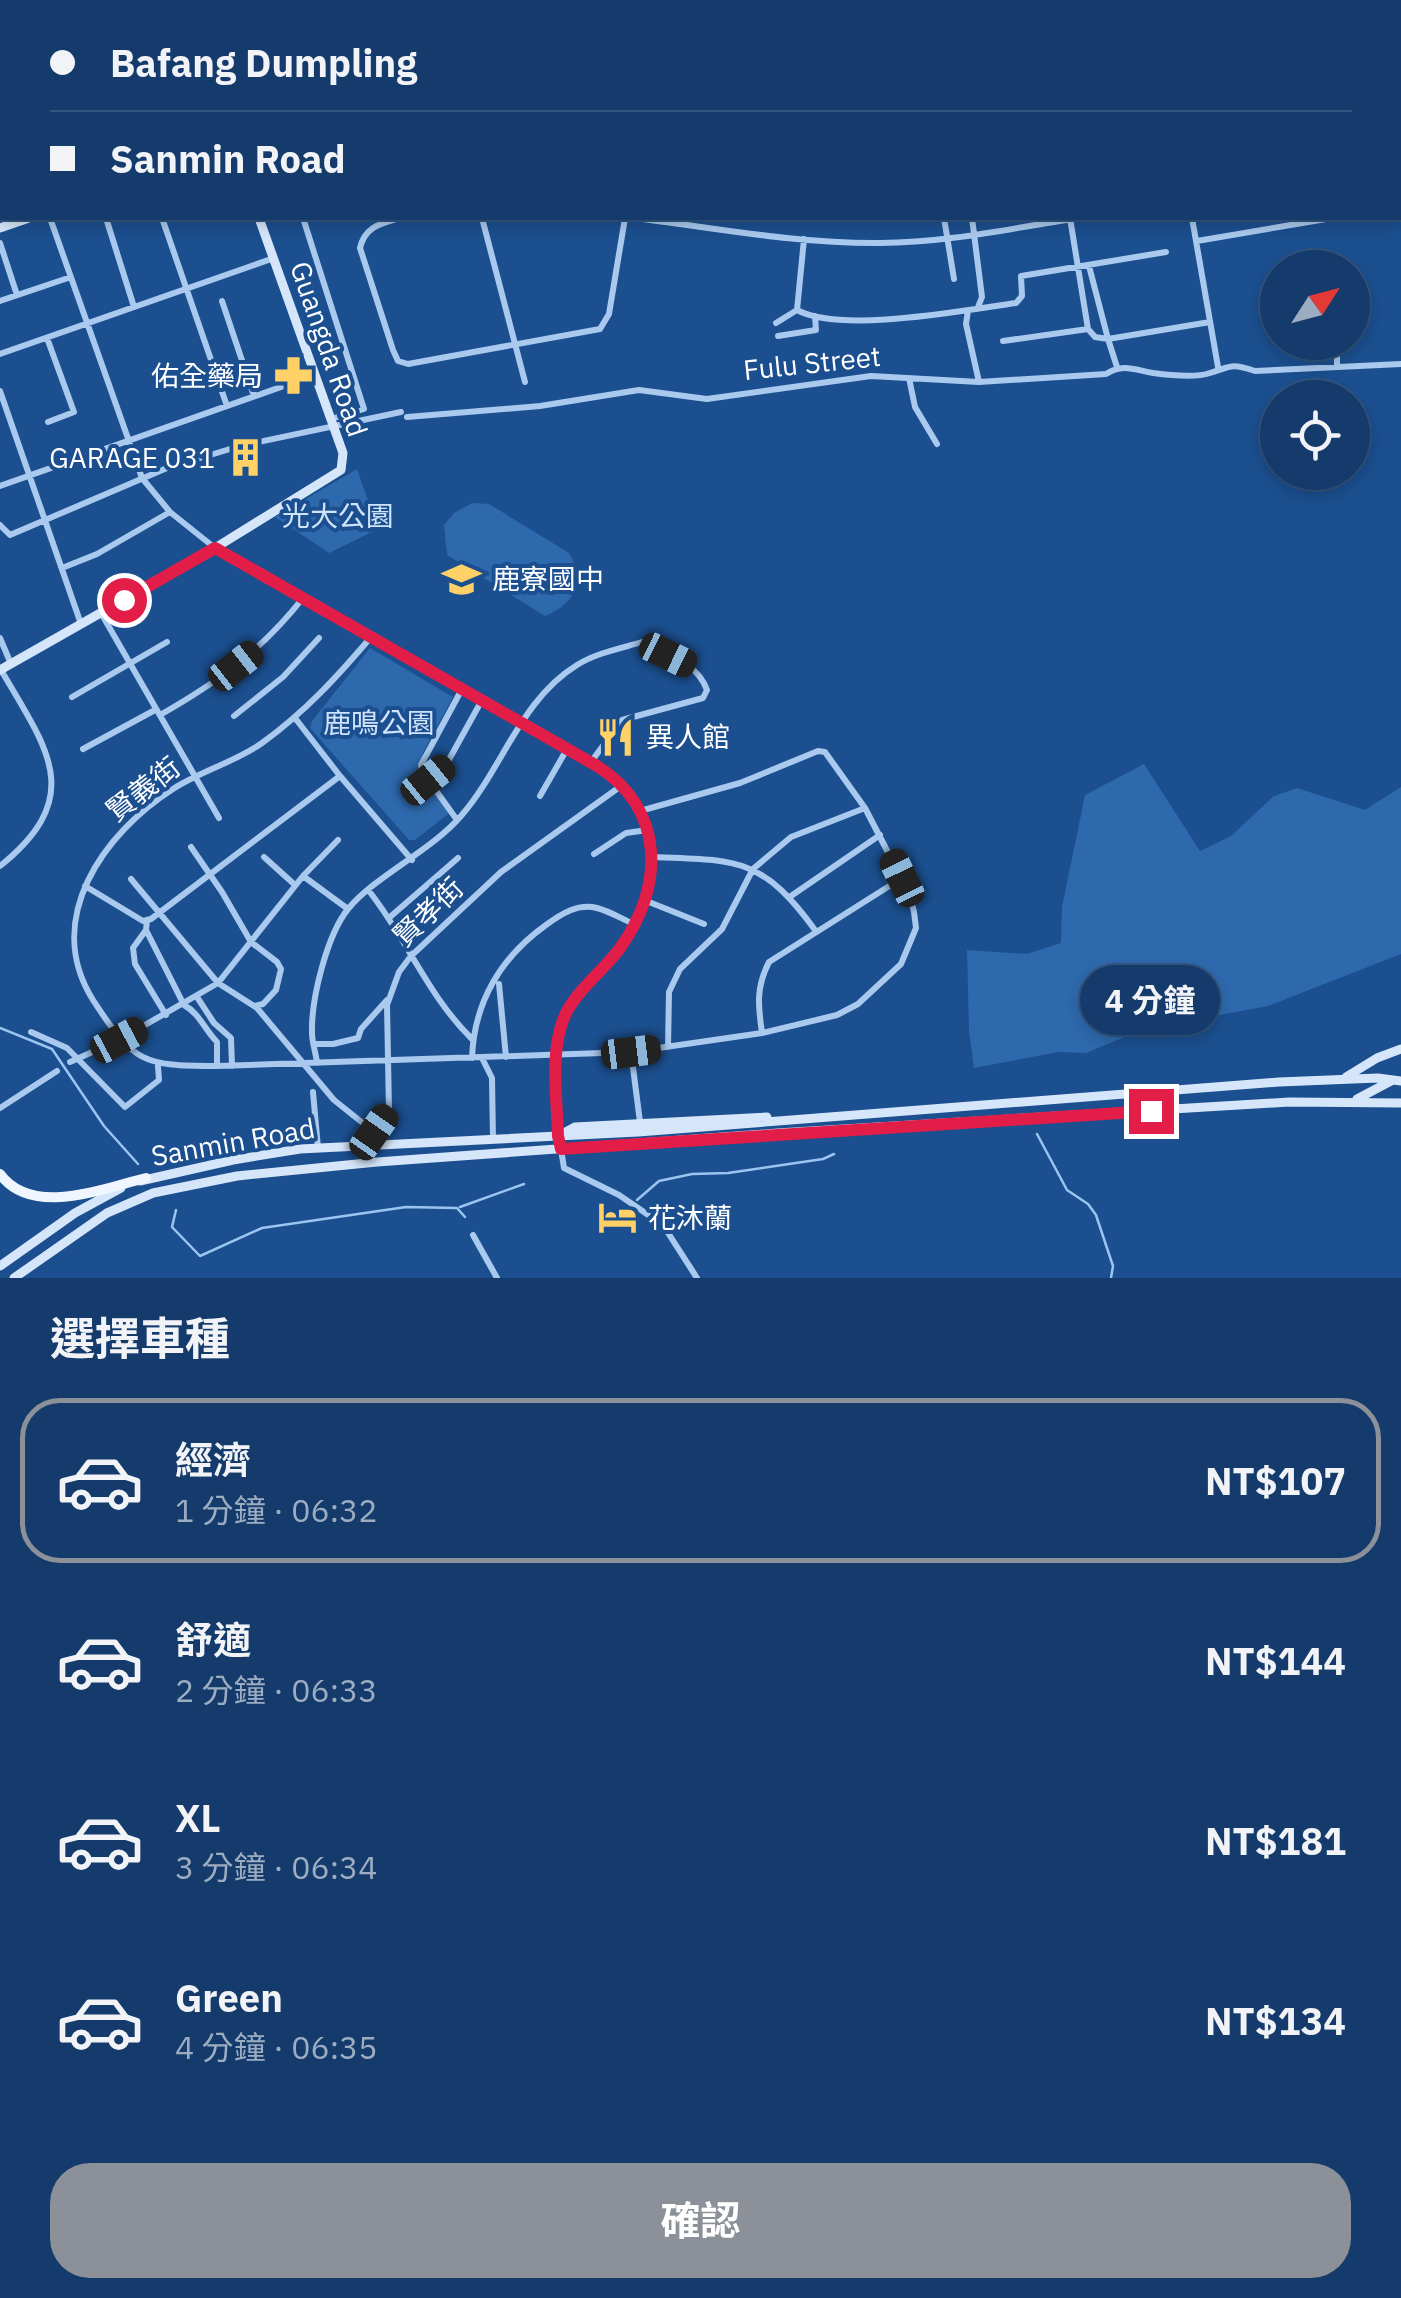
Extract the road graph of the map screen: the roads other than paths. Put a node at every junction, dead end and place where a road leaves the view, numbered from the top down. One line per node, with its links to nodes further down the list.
1 (51, 220): 25 (street)
2 (107, 220): 31 (street)
3 (163, 220): 27 (street)
4 (260, 220): 22 (street, Guangda Road)
5 (304, 220): 59 (street)
6 (394, 220): 44 (street)
7 (483, 220): 44 (street)
8 (625, 220): 44 (street)
9 (656, 220): 18 (street)
10 (944, 220): 17 (street)
11 (972, 220): 16 (street)
12 (1057, 220): 16 (street)
13 (1070, 220): 24 (street)
14 (1192, 220): 19 (street)
15 (1320, 220): 19 (street)
16 (974, 233): 17 (street); 32 (street)
17 (946, 238): 18 (street); 26 (street)
18 (804, 239): 33 (street)
19 (1197, 241): 36 (street)
20 (0, 243): 28 (street)
21 (1166, 252): 23 (street)
22 (274, 258): 27 (street); 51 (street, Guangda Road)
23 (1089, 265): 24 (street); 42 (street)
24 (1078, 267): 32 (street); 39 (street)
25 (71, 277): 28 (street); 38 (street)
26 (954, 279)
27 (187, 289): 31 (street); 57 (street)
28 (17, 295): 29 (street)
29 (0, 301)
30 (222, 301): 56 (street)
31 (134, 307): 38 (street)
32 (977, 308): 34 (street)
33 (797, 310): 35 (street); 37 (street)
34 (968, 310): 35 (street); 54 (street)
35 (816, 316): 40 (street)
36 (1210, 322): 42 (street); 50 (street)
37 (776, 323)
38 (87, 324): 41 (street); 60 (street)
39 (1088, 329): 42 (street); 43 (street)
40 (778, 336)
41 (47, 338): 45 (street); 58 (street)
42 (1108, 339): 49 (street)
43 (1003, 342)
44 (514, 345): 53 (street)
45 (0, 354)
46 (1337, 360): 48 (street)
47 (1401, 364): 48 (street, Fulu Street)
48 (1337, 366): 50 (street, Fulu Street)
49 (1117, 367): 50 (street, Fulu Street); 54 (street, Fulu Street)
50 (1218, 367)
51 (315, 375): 56 (street); 59 (street, Guangda Road)
52 (909, 378): 54 (street, Fulu Street); 59 (street, Fulu Street); 61 (street)
53 (525, 382)
54 (979, 382)
55 (0, 391): 62 (street)
56 (254, 396): 57 (street)
57 (227, 406): 60 (street)
58 (48, 422)
59 (332, 423): 63 (street, Fulu Street); 68 (street, Guangda Road)
60 (128, 441): 62 (street); 63 (street)
61 (936, 444)
62 (30, 476): 64 (street); 66 (street)
63 (142, 478): 65 (street); 66 (street, Fulu Street)
64 (0, 486)
65 (170, 512): 68 (street); 69 (street)
66 (45, 520): 67 (street, Fulu Street); 69 (street)
67 (0, 525)
68 (215, 548): 70 (street); 71 (street)
69 (62, 568): 72 (street)
70 (303, 598): 73 (street); 82 (street)
71 (101, 612): 72 (street); 77 (street)
72 (82, 624): 78 (street)
73 (371, 637): 79 (street); 84 (street, 賢義街)
74 (0, 638): 78 (street)
75 (319, 638): 83 (street)
76 (167, 642): 77 (street)
77 (130, 664): 80 (street); 82 (street)
78 (4, 668): 107 (street)
79 (462, 688): 81 (street); 91 (street)
80 (72, 697)
81 (482, 700): 85 (street); 91 (street)
82 (157, 712): 86 (street); 89 (street)
83 (234, 716)
84 (295, 718): 89 (street, 賢義街); 90 (street)
85 (521, 722): 87 (street); 88 (street); 97 (street)
86 (83, 749)
87 (568, 749): 88 (street); 93 (street)
88 (590, 762): 92 (street)
89 (194, 776): 96 (street); 114 (street, 賢義街)
90 (340, 776): 106 (street); 109 (street)
91 (428, 780): 97 (street)
92 (622, 785): 95 (street); 127 (street, 賢孝街)
93 (540, 796)
94 (866, 808): 95 (street); 99 (street); 108 (street)
95 (640, 811): 98 (street)
96 (219, 818)
97 (457, 821): 106 (street)
98 (650, 830): 102 (street); 104 (street)
99 (880, 835): 111 (street); 116 (street)
100 (338, 840): 110 (street)
101 (191, 847): 109 (street)
102 (594, 854)
103 (264, 857): 113 (street)
104 (652, 857): 108 (street); 117 (street)
105 (458, 858): 120 (street)
106 (412, 860): 115 (street)
107 (0, 866)
108 (752, 869): 116 (street); 140 (street)
109 (211, 876): 119 (street); 126 (street)
110 (303, 876): 113 (street); 118 (street)
111 (902, 878): 125 (street); 136 (street)
112 (131, 879): 119 (street)
113 (296, 885): 126 (street)
114 (85, 886): 121 (street); 137 (street, 賢義街)
115 (369, 891): 118 (street); 120 (street)
116 (791, 896): 125 (street)
117 (644, 900): 122 (street); 123 (street)
118 (348, 909): 139 (street)
119 (160, 914): 121 (street); 128 (street)
120 (390, 917): 127 (street)
121 (146, 920): 124 (street)
122 (634, 924): 138 (street); 143 (street)
123 (704, 924)
124 (146, 930): 132 (street); 134 (street)
125 (815, 930): 136 (street)
126 (251, 942): 128 (street); 133 (street)
127 (411, 956): 131 (street, 賢孝街); 138 (street)
128 (218, 983): 130 (street); 133 (street)
129 (498, 984): 144 (street)
130 (196, 997): 132 (street); 153 (street)
131 (389, 998): 139 (street); 148 (street, 賢孝街)
132 (184, 1005): 134 (street); 152 (street)
133 (254, 1006): 150 (street)
134 (166, 1015): 137 (street)
135 (31, 1032): 147 (street)
136 (762, 1033): 140 (street)
137 (119, 1040): 147 (street); 151 (street)
138 (473, 1040): 145 (street)
139 (314, 1044): 149 (street)
140 (668, 1047): 142 (street)
141 (1401, 1049): 155 (street, Sanmin Road)
142 (631, 1052): 143 (street); 163 (street)
143 (557, 1055): 144 (street); 166 (street)
144 (506, 1057): 146 (street)
145 (472, 1058): 146 (street); 148 (street)
146 (482, 1058): 167 (street)
147 (74, 1060): 151 (street)
148 (388, 1061): 149 (street); 165 (street, 賢孝街)
149 (318, 1063): 150 (street)
150 (304, 1064): 153 (street); 165 (street)
151 (158, 1066): 152 (street)
152 (217, 1066): 153 (street)
153 (232, 1066)
154 (57, 1071): 160 (street)
155 (1343, 1079): 156 (street, Sanmin Road); 161 (street, Sanmin Road)
156 (1398, 1079): 158 (street, Sanmin Road)
157 (314, 1092): 169 (street)
158 (1354, 1101): 159 (street, Sanmin Road); 164 (street, Sanmin Road)
159 (1401, 1103)
160 (0, 1108)
161 (895, 1109): 162 (street, Sanmin Road); 164 (street)
162 (794, 1117): 163 (street, Sanmin Road); 166 (street, Sanmin Road)
163 (640, 1122): 166 (street, Sanmin Road)
164 (898, 1125): 170 (street, Sanmin Road)
165 (374, 1132): 168 (street, 賢孝街)
166 (558, 1136): 167 (street, Sanmin Road); 170 (street)
167 (494, 1140): 168 (street, Sanmin Road)
168 (374, 1146): 169 (street, Sanmin Road); 171 (street)
169 (318, 1148): 172 (street, Sanmin Road)
170 (561, 1149): 171 (street, Sanmin Road); 180 (street)
171 (377, 1162): 175 (street, Sanmin Road)
172 (190, 1168): 174 (street, Sanmin Road); 175 (street)
173 (0, 1174): 174 (main road)
174 (146, 1178): 177 (street, Sanmin Road)
175 (196, 1184): 178 (street, Sanmin Road)
176 (473, 1235): 179 (street)
177 (0, 1266)
178 (14, 1278)
179 (497, 1278)
180 (697, 1278)

